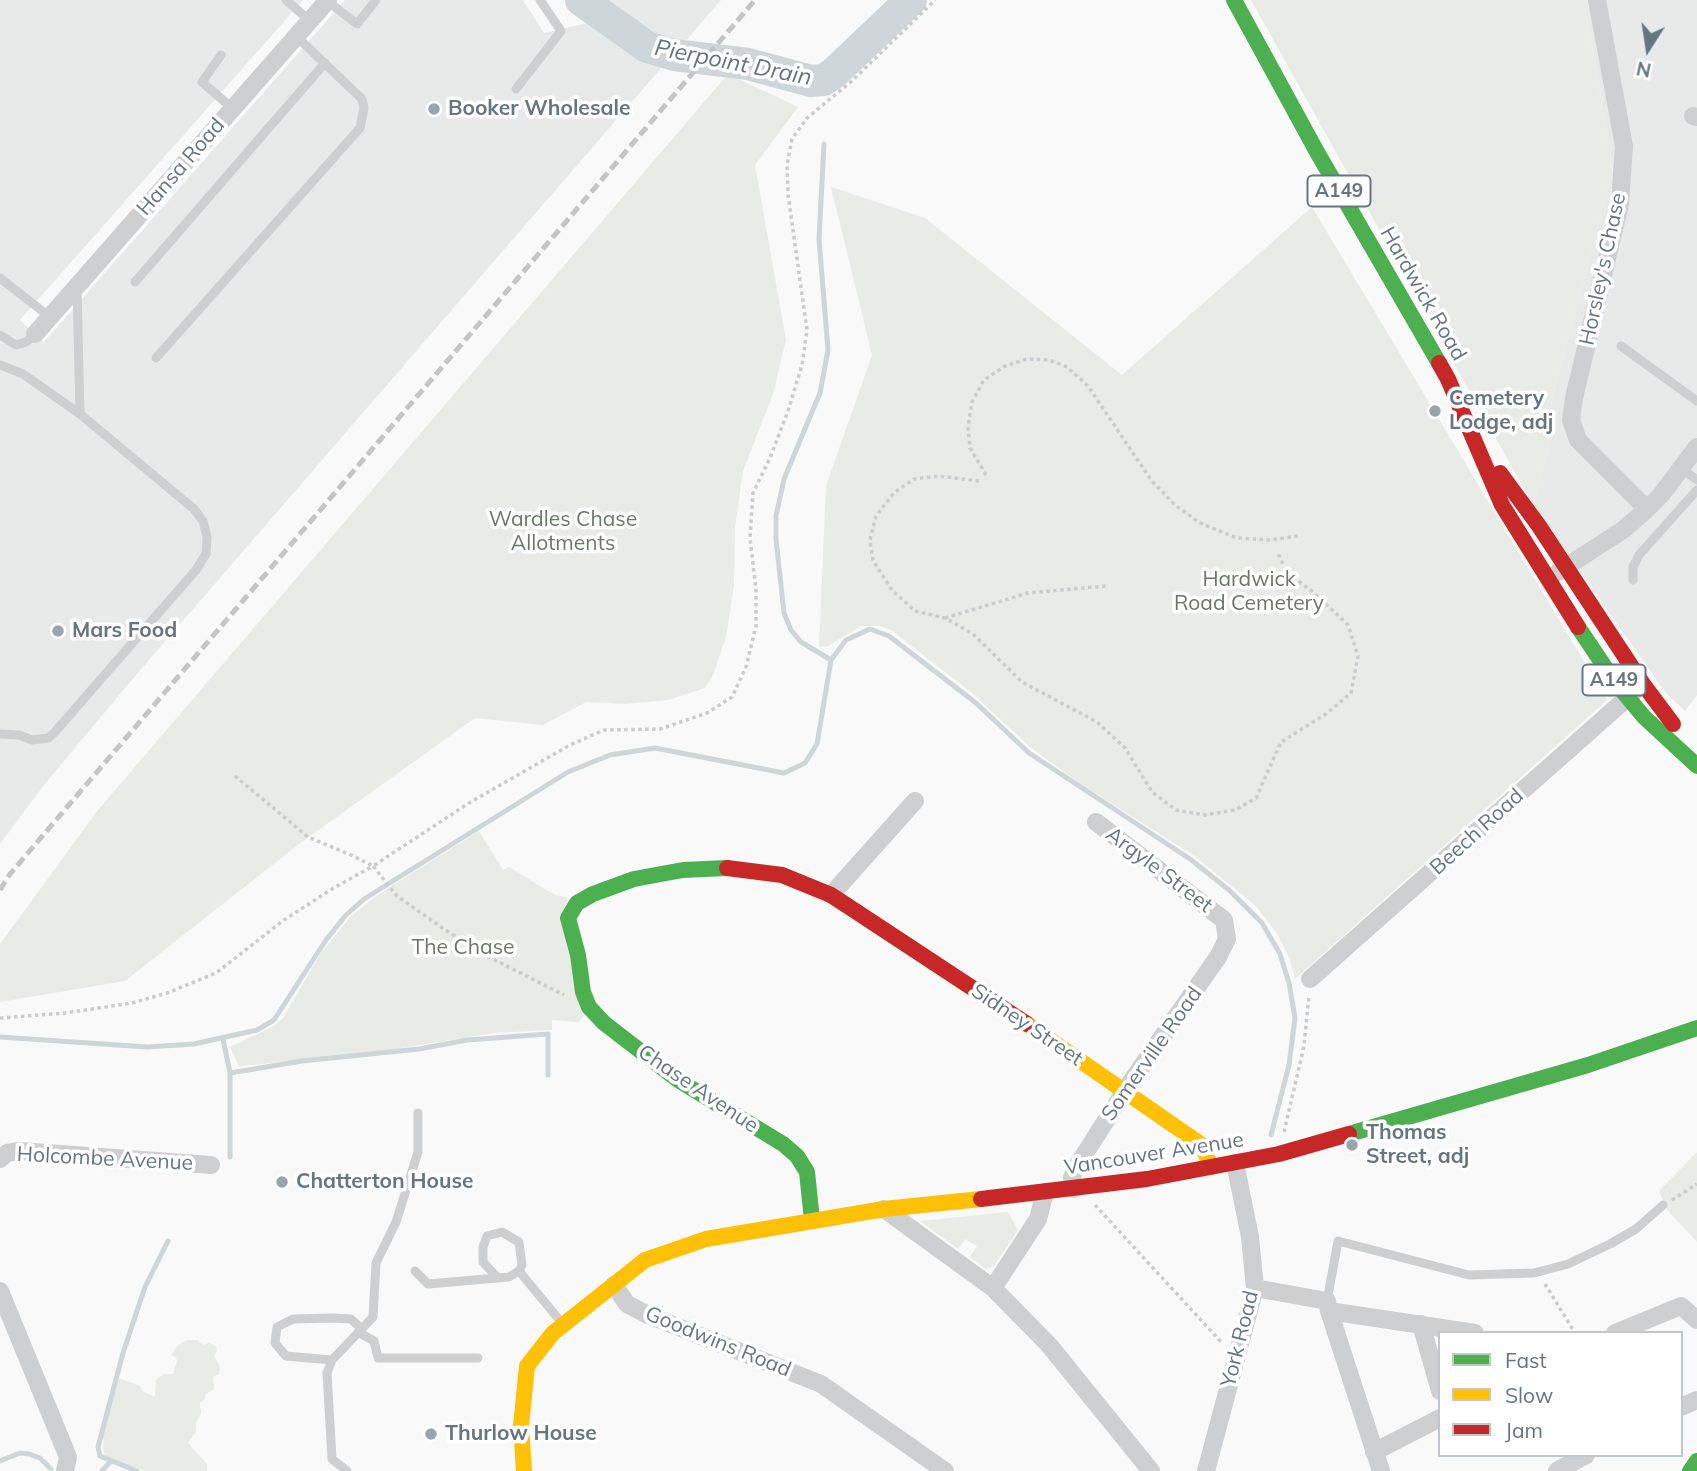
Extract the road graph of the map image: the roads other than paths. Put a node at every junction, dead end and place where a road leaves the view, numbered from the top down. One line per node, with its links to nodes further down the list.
1 (286, 0): 7 (lane)
2 (327, 0): 3 (lane); 7 (street, Hansa Road)
3 (376, 0)
4 (540, 0): 11 (lane)
5 (1234, 0): 24 (main road, Hardwick Road / A149)
6 (1597, 0): 29 (street, Horsley's Chase)
7 (309, 20): 8 (street, Hansa Road)
8 (295, 35): 10 (lane); 12 (street, Hansa Road)
9 (221, 55): 12 (lane)
10 (325, 63): 14 (lane); 20 (lane)
11 (516, 89)
12 (232, 108): 15 (street, Hansa Road)
13 (0, 278): 16 (lane)
14 (135, 282)
15 (77, 287): 16 (street, Hansa Road); 23 (lane)
16 (50, 317): 17 (street, Hansa Road)
17 (35, 334): 18 (lane)
18 (0, 335)
19 (1621, 346): 22 (lane)
20 (156, 358)
21 (0, 365): 23 (lane)
22 (1697, 401)
23 (80, 414): 35 (lane)
24 (1468, 429): 30 (main road, Hardwick Road / A149); 31 (main road, Hardwick Road / A149)
25 (1697, 447): 26 (street)
26 (1681, 468): 27 (lane); 29 (street)
27 (1697, 480)
28 (1697, 490): 32 (lane)
29 (1647, 509): 30 (street)
30 (1565, 568): 31 (street); 33 (main road, Hardwick Road / A149)
31 (1548, 579): 34 (main road, Hardwick Road / A149)
32 (1633, 580)
33 (1643, 684): 34 (street, Beech Road); 36 (main road, Hardwick Road / A149)
34 (1628, 697): 37 (main road, Hardwick Road / A149); 42 (street, Beech Road)
35 (0, 734)
36 (1697, 749)
37 (1697, 766)
38 (915, 801): 40 (street)
39 (1096, 822): 41 (street, Argyle Street)
40 (831, 895): 43 (main road, Sidney Street); 45 (main road, Sidney Street)
41 (1218, 957): 45 (street, Somerville Road)
42 (1310, 979)
43 (589, 1007): 55 (main road, Chase Avenue)
44 (1697, 1028): 48 (main road, Vancouver Avenue)
45 (1124, 1091): 50 (main road, Sidney Street); 51 (street, Somerville Road)
46 (418, 1113): 67 (lane)
47 (0, 1158): 49 (street, Holcombe Avenue)
48 (1235, 1163): 50 (main road, Vancouver Avenue); 60 (street, York Road)
49 (211, 1165)
50 (1211, 1167): 51 (main road, Vancouver Avenue)
51 (1081, 1188): 52 (main road, Vancouver Avenue)
52 (1045, 1192): 54 (main road, Vancouver Avenue); 61 (street)
53 (1663, 1205): 63 (lane)
54 (884, 1209): 55 (main road, Vancouver Avenue); 61 (street)
55 (812, 1220): 59 (main road, Vancouver Avenue)
56 (415, 1271): 58 (lane)
57 (520, 1271): 58 (lane); 58 (lane); 65 (lane)
58 (497, 1277)
59 (614, 1286): 65 (main road); 80 (street, Goodwins Road)
60 (1255, 1288): 63 (street); 82 (street, York Road)
61 (993, 1289): 81 (street)
62 (0, 1291): 77 (street)
63 (1328, 1306): 66 (street); 74 (street)
64 (1697, 1320): 69 (street)
65 (563, 1324): 79 (main road)
66 (1421, 1324): 68 (street); 72 (street)
67 (360, 1330): 70 (lane); 71 (lane); 71 (lane)
68 (1463, 1331)
69 (1620, 1331)
70 (478, 1358)
71 (332, 1360): 78 (lane)
72 (1438, 1384)
73 (1438, 1419): 74 (street)
74 (1374, 1452): 83 (street)
75 (1582, 1457): 84 (street)
76 (1697, 1461): 85 (main road)
77 (65, 1471)
78 (347, 1471)
79 (524, 1471)
80 (945, 1471)
81 (1151, 1471)
82 (1206, 1471)
83 (1381, 1471)
84 (1558, 1471)
85 (1690, 1471)

